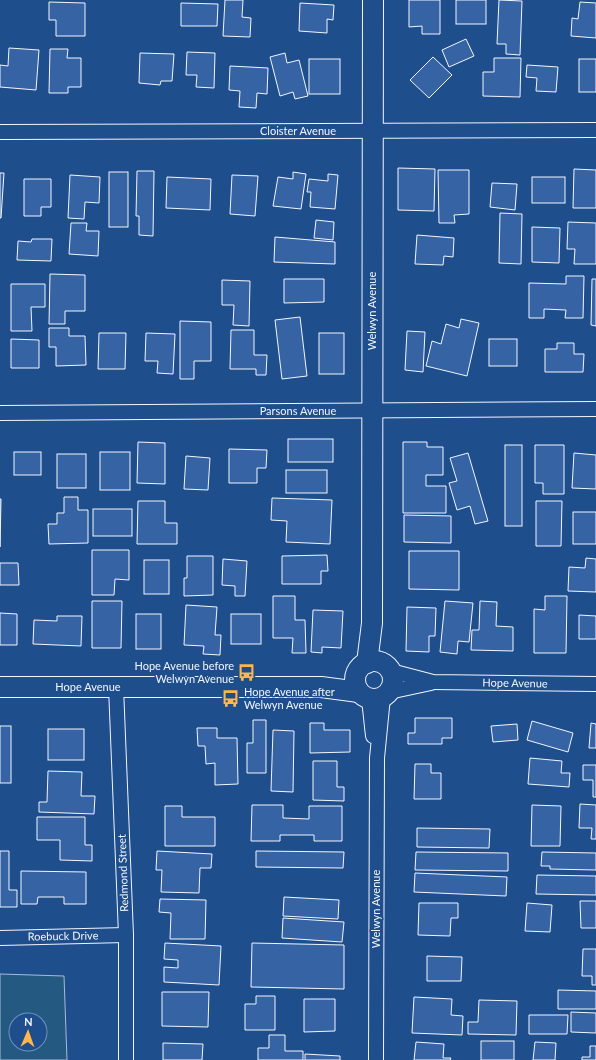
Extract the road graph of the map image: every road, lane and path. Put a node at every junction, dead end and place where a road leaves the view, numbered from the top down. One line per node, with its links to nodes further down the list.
1 (373, 0): 3 (street, Welwyn Avenue)
2 (596, 130): 3 (street, Cloister Avenue)
3 (372, 131): 4 (street, Cloister Avenue); 6 (street, Welwyn Avenue)
4 (0, 132)
5 (596, 408): 6 (street, Parsons Avenue)
6 (372, 410): 7 (street, Parsons Avenue); 8 (street, Welwyn Avenue)
7 (0, 413)
8 (375, 682): 9 (street, Hope Avenue); 9 (street, Hope Avenue); 12 (street, Hope Avenue); 16 (street, Welwyn Avenue)
9 (434, 682): 10 (street, Hope Avenue)
10 (596, 684)
11 (0, 687): 12 (street, Hope Avenue)
12 (116, 687): 13 (street, Redmond Street)
13 (126, 935): 14 (street, Roebuck Drive); 15 (street, Redmond Street)
14 (0, 938)
15 (126, 1060)
16 (376, 1060)

